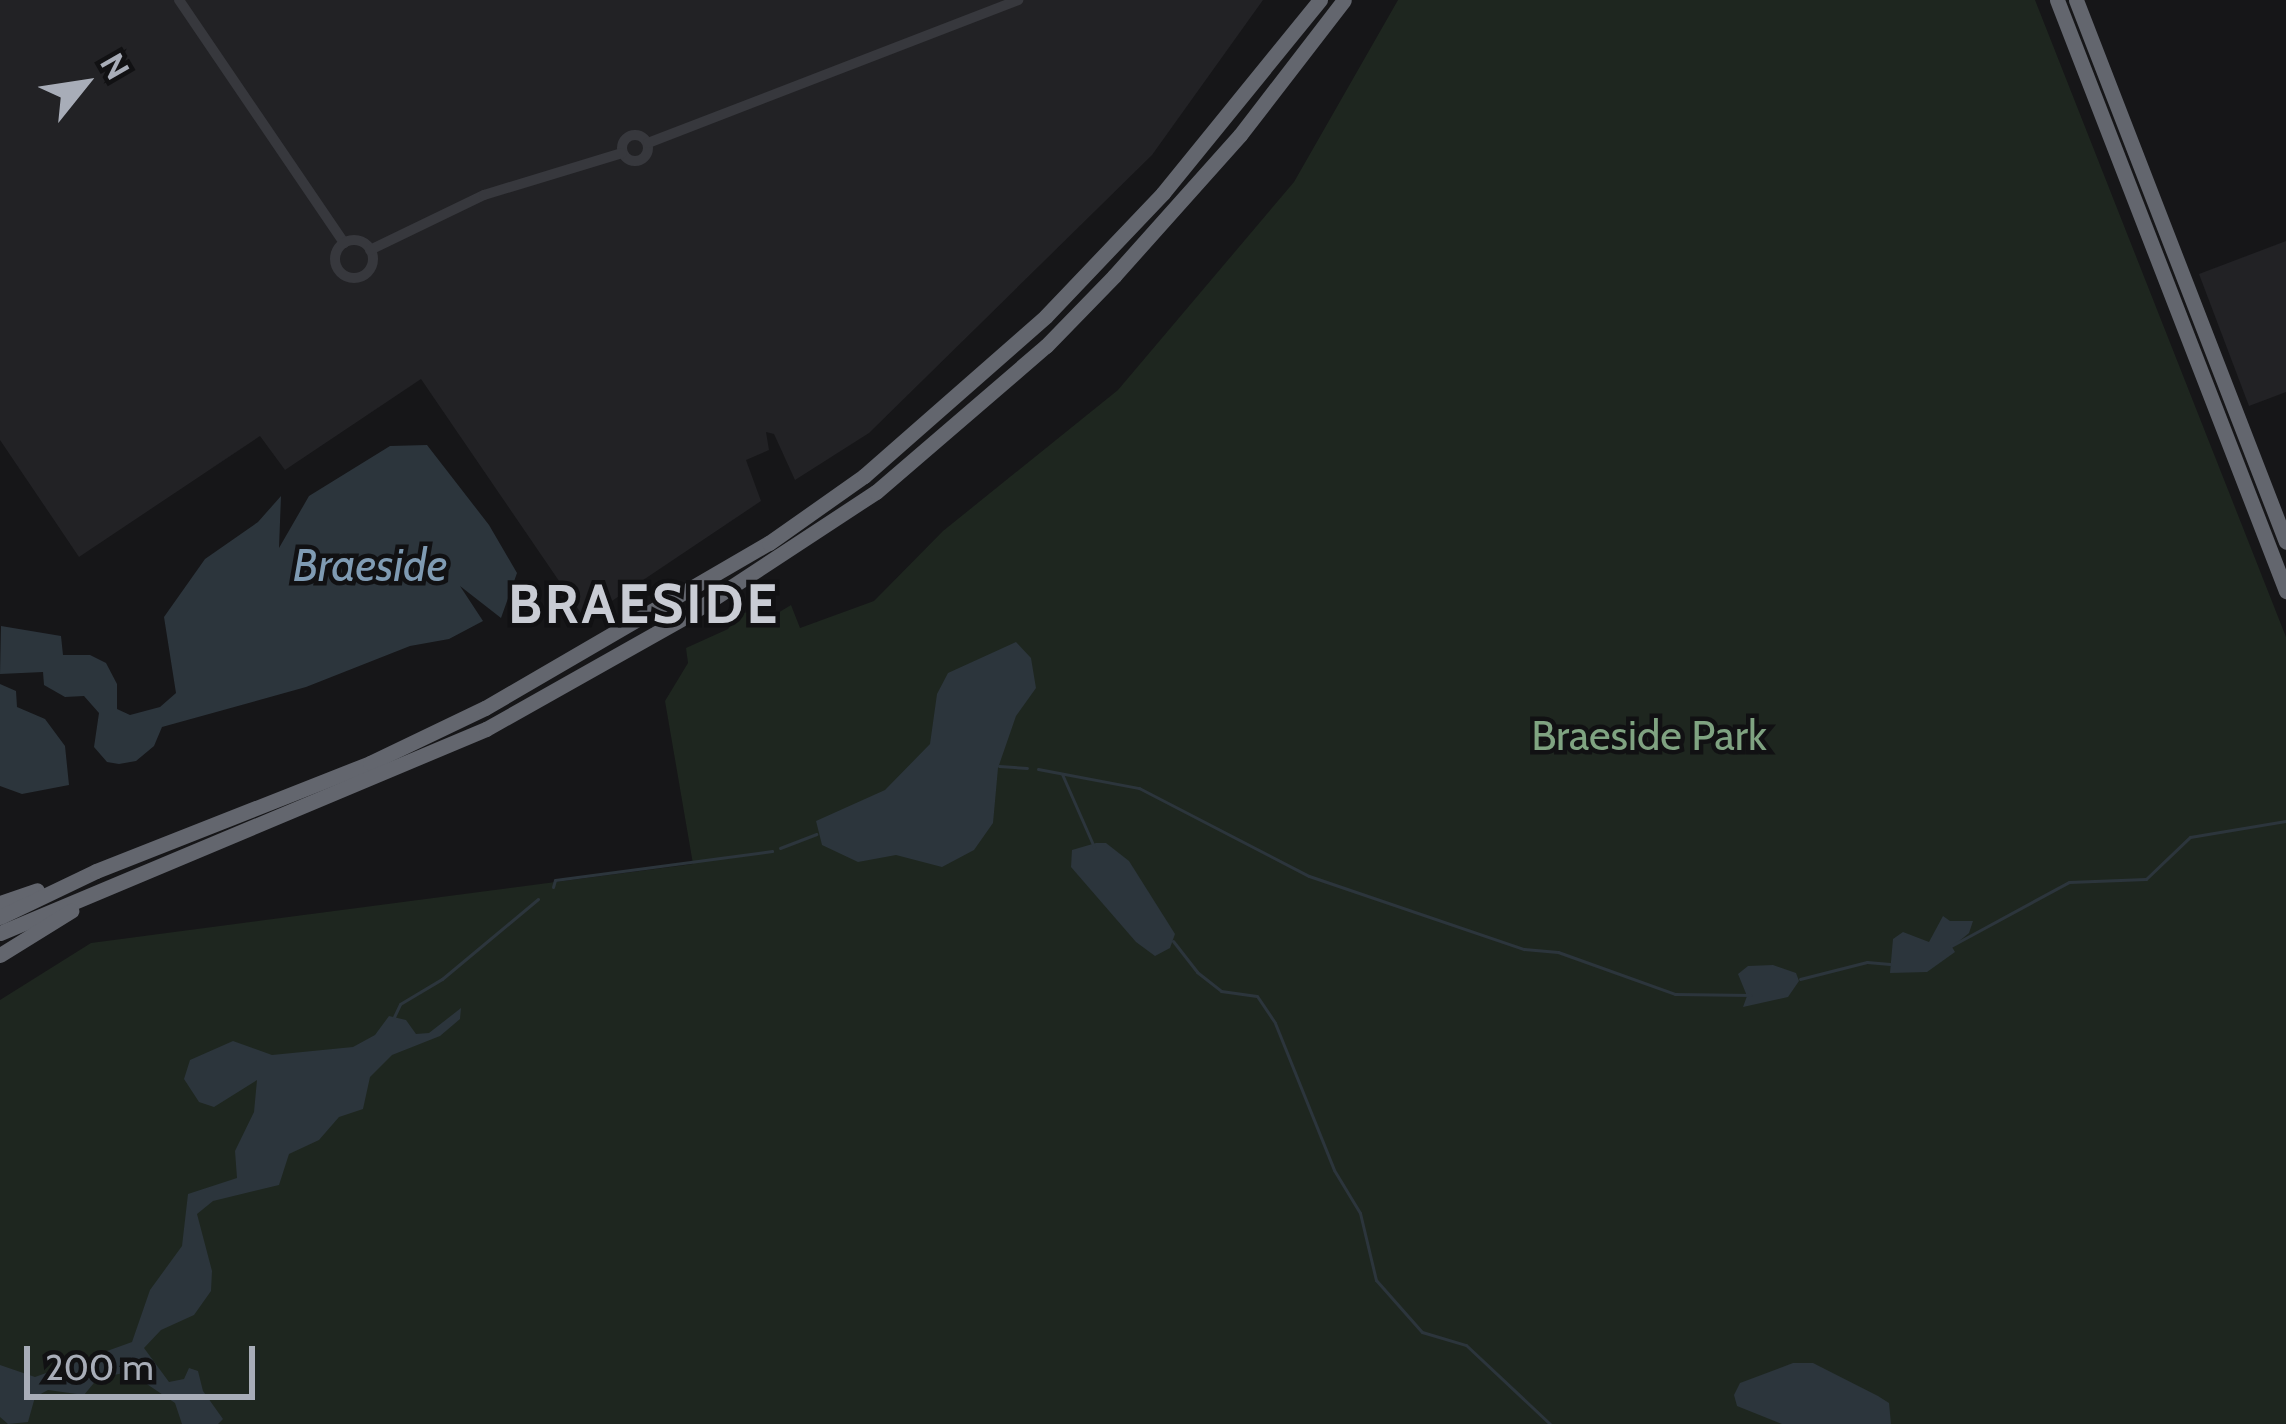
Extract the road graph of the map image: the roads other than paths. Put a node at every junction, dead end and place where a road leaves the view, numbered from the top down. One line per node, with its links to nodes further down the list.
1 (179, 0): 9 (street)
2 (1018, 0): 7 (street)
3 (1320, 0): 11 (highway)
4 (1346, 0): 11 (highway)
5 (2056, 0): 13 (highway)
6 (2076, 0): 12 (highway)
7 (648, 143): 8 (street); 8 (street)
8 (622, 153): 10 (street)
9 (344, 243): 10 (street); 10 (street)
10 (370, 250)
11 (821, 518): 14 (highway); 15 (highway)
12 (2286, 542)
13 (2286, 591)
14 (96, 872): 16 (highway); 17 (highway)
15 (104, 890): 18 (highway); 19 (highway)
16 (0, 902)
17 (0, 917)
18 (0, 933)
19 (0, 956)

